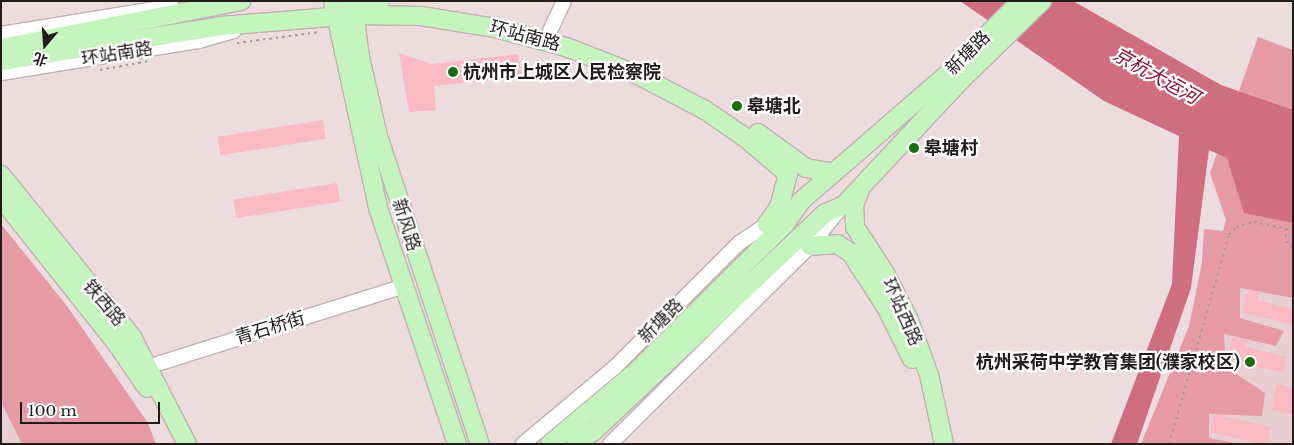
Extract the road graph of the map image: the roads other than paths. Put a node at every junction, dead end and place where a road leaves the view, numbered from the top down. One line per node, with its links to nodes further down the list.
1 (237, 1): 10 (street)
2 (241, 1): 11 (main road, 环站南路)
3 (564, 1): 9 (street)
4 (1021, 1): 14 (main road, 新塘路)
5 (1042, 1): 14 (main road, 新塘路)
6 (352, 5): 7 (main road, 环站南路); 9 (main road, 环站南路); 21 (main road, 环站南路); 29 (main road, 新风路)
7 (335, 16): 8 (main road, 环站南路); 23 (main road, 新风路)
8 (260, 23): 12 (main road, 环站南路); 13 (street, 环站南路)
9 (550, 31): 15 (main road, 环站南路)
10 (1, 34)
11 (1, 48)
12 (1, 61)
13 (1, 73)
14 (954, 78): 15 (main road, 新塘路); 17 (main road, 新塘路)
15 (833, 173): 19 (main road, 新塘路)
16 (1, 175): 24 (main road, 铁西路)
17 (862, 186): 20 (main road, 新塘路); 35 (main road, 环站西路)
18 (1, 198): 24 (main road, 铁西路)
19 (801, 201): 21 (street, 新塘路); 25 (main road, 新塘路)
20 (844, 205): 22 (street, 新塘路); 32 (main road, 新塘路)
21 (767, 224): 25 (street, 新塘路)
22 (810, 246): 33 (street, 新塘路); 34 (main road, 环站西路)
23 (404, 286): 24 (street, 青石桥街); 28 (main road, 新风路)
24 (143, 368): 26 (main road, 铁西路); 27 (main road, 铁西路)
25 (548, 436): 30 (street, 新塘路); 31 (street)
26 (175, 444)
27 (187, 444)
28 (457, 444)
29 (480, 444)
30 (523, 444)
31 (533, 444)
32 (576, 444)
33 (610, 444)
34 (934, 444)
35 (944, 444)

